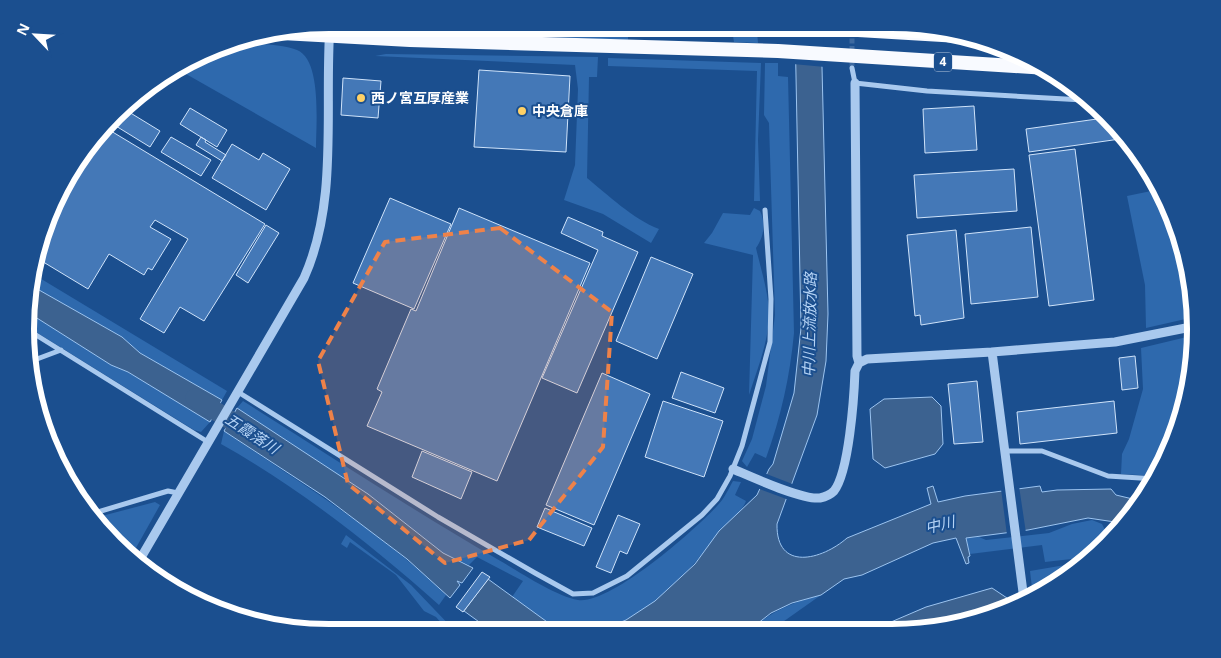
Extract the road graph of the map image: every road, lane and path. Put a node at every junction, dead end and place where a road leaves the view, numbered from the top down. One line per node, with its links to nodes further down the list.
1 (330, 34): 14 (street)
2 (415, 34): 3 (highway, 4)
3 (1028, 67)
4 (852, 68): 5 (street)
5 (856, 83): 6 (street); 13 (street)
6 (1078, 100)
7 (765, 210): 17 (street)
8 (1187, 328): 11 (street)
9 (34, 334): 10 (street)
10 (61, 350): 12 (street); 15 (street)
11 (992, 352): 13 (street); 16 (street)
12 (35, 360)
13 (859, 362): 17 (street)
14 (237, 391): 15 (street); 17 (street)
15 (208, 442): 19 (street)
16 (1004, 451): 18 (street); 22 (street)
17 (733, 469)
18 (1147, 478)
19 (178, 493): 20 (street); 21 (street)
20 (97, 512)
21 (141, 557)
22 (1023, 594)

